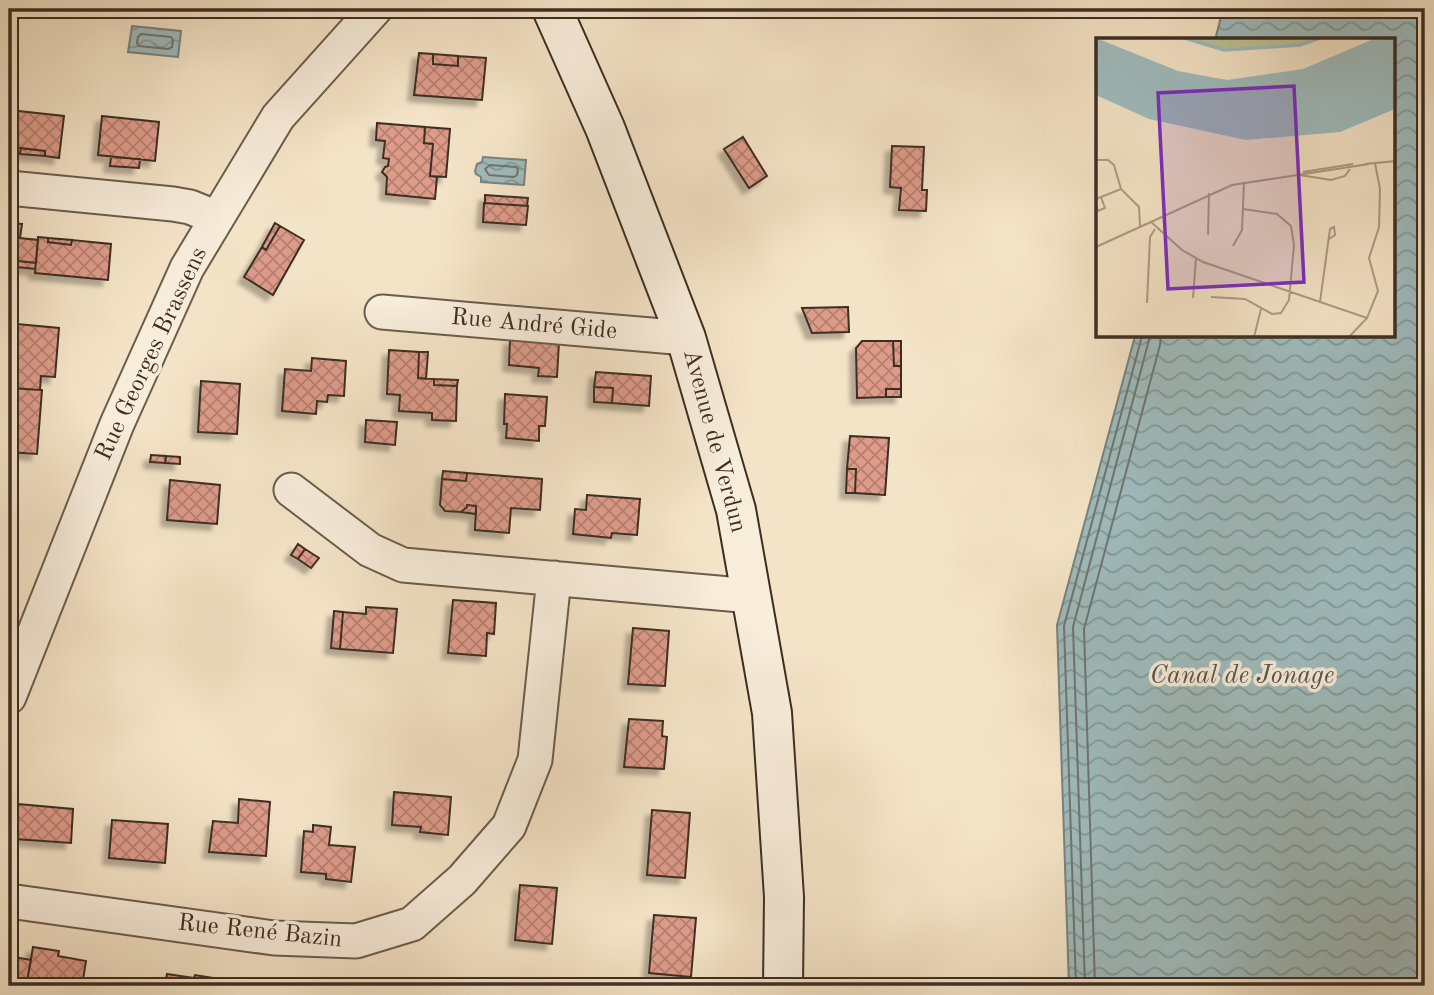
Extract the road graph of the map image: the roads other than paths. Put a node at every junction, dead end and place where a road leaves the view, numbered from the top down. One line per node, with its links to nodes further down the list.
1 (375, 9): 4 (street, Rue Georges Brassens)
2 (552, 9): 6 (main road, Avenue de Verdun)
3 (9, 188): 4 (street)
4 (217, 218): 10 (street, Rue Georges Brassens)
5 (382, 312): 6 (street, Rue André Gide)
6 (685, 338): 9 (main road, Avenue de Verdun)
7 (291, 490): 8 (street)
8 (554, 578): 9 (street); 12 (street, Rue René Bazin)
9 (752, 596): 11 (main road, Avenue de Verdun)
10 (9, 697)
11 (784, 897): 13 (main road, Avenue de Verdun); 14 (main road, Avenue de Verdun)
12 (9, 901)
13 (783, 986)
14 (799, 986)

